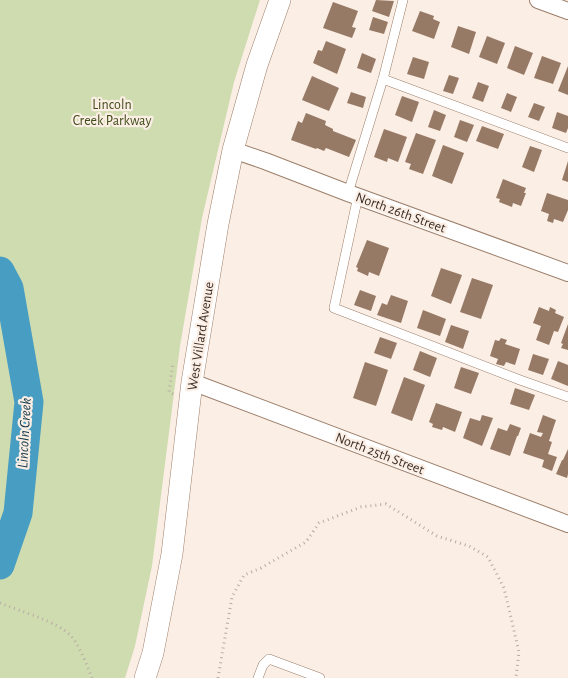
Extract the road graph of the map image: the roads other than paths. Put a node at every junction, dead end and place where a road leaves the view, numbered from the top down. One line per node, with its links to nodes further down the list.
1 (280, 0): 7 (street, West Villard Avenue)
2 (403, 0): 5 (lane)
3 (538, 0): 4 (street)
4 (568, 11)
5 (383, 79): 6 (lane); 8 (lane)
6 (568, 148)
7 (233, 150): 8 (street, North 26th Street); 10 (street, West Villard Avenue)
8 (353, 195): 9 (street, North 26th Street); 11 (lane)
9 (568, 273)
10 (192, 382): 12 (street, North 25th Street); 13 (street, West Villard Avenue)
11 (568, 397)
12 (568, 524)
13 (145, 678)
14 (258, 678): 15 (lane)
15 (320, 678)

